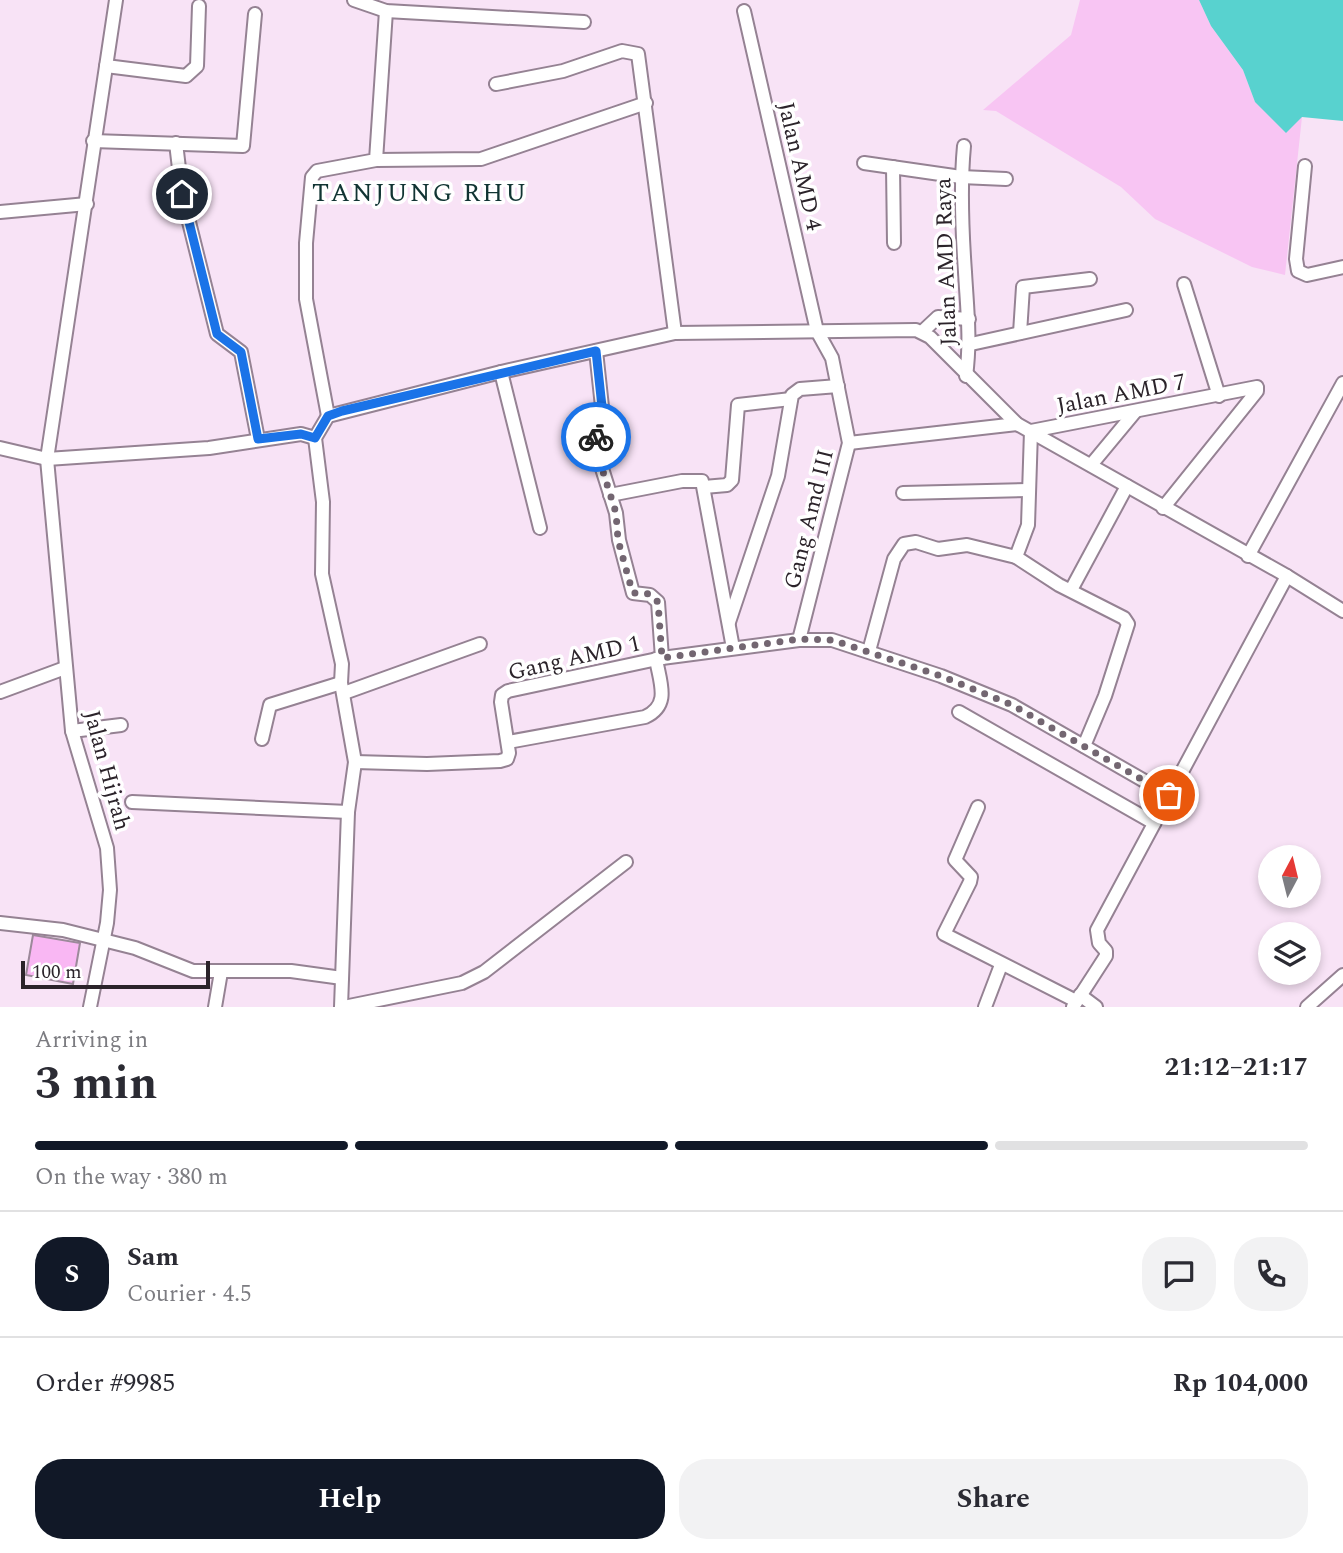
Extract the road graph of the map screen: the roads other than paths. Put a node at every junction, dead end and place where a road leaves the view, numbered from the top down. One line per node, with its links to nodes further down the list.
1 (116, 0): 8 (street, Jalan Hijrah)
2 (354, 0): 4 (street)
3 (199, 6): 8 (street)
4 (386, 11): 7 (street); 14 (street)
5 (744, 11): 28 (street, Jalan AMD 4)
6 (255, 14): 12 (street)
7 (584, 22)
8 (106, 66): 11 (street, Jalan Hijrah)
9 (496, 83): 10 (street)
10 (646, 103): 14 (street); 31 (street)
11 (93, 141): 12 (street); 20 (street, Jalan Hijrah)
12 (176, 143): 45 (street)
13 (964, 146): 18 (street, Jalan AMD Raya)
14 (376, 160): 41 (street)
15 (864, 163): 17 (street)
16 (1304, 166): 23 (street)
17 (893, 167): 18 (street); 22 (street)
18 (961, 177): 19 (street); 27 (street, Jalan AMD Raya)
19 (1006, 179)
20 (87, 204): 21 (street); 48 (street, Jalan Hijrah)
21 (0, 212)
22 (894, 243)
23 (1343, 267)
24 (1090, 279): 30 (street)
25 (1184, 284): 38 (street, Jalan AMD 7)
26 (1126, 310): 30 (street)
27 (970, 319): 29 (street); 32 (street, Jalan AMD Raya)
28 (817, 331): 29 (street); 31 (street); 37 (street, Gang Amd III)
29 (922, 332): 35 (street)
30 (1020, 332): 32 (street)
31 (675, 333): 33 (street)
32 (971, 344): 35 (street, Jalan AMD Raya)
33 (596, 351): 34 (street); 54 (street, Gang AMD 1)
34 (501, 372): 41 (street); 56 (street)
35 (966, 376): 42 (street)
36 (1343, 383): 57 (street)
37 (838, 386): 39 (street); 46 (street, Gang Amd III)
38 (1219, 396): 40 (street, Jalan AMD 7); 55 (street, Jalan AMD 7)
39 (791, 399): 51 (street); 62 (street)
40 (1135, 412): 43 (street, Jalan AMD 7); 49 (street)
41 (328, 416): 44 (street)
42 (1017, 424): 43 (street); 46 (street)
43 (1031, 431): 49 (street); 52 (street)
44 (315, 438): 45 (street); 69 (street)
45 (258, 439): 48 (street)
46 (849, 443): 63 (street, Gang Amd III)
47 (0, 448): 48 (street)
48 (47, 459): 68 (street, Jalan Hijrah)
49 (1091, 465): 50 (street)
50 (1127, 486): 55 (street); 60 (street)
51 (704, 487): 54 (street); 62 (street)
52 (1029, 490): 53 (street); 58 (street)
53 (903, 493)
54 (610, 495): 67 (street, Gang AMD 1)
55 (1163, 508): 57 (street)
56 (540, 528)
57 (1248, 556): 59 (street)
58 (1016, 557): 60 (street); 66 (street)
59 (1287, 576): 61 (street); 78 (street)
60 (1071, 590): 76 (street)
61 (1343, 611)
62 (729, 622): 65 (street)
63 (799, 639): 65 (street, Gang AMD 1); 66 (street, Gang AMD 1)
64 (481, 644): 69 (street)
65 (733, 648): 67 (street, Gang AMD 1)
66 (869, 652): 76 (street, Gang AMD 1)
67 (659, 658): 75 (street); 75 (street, Gang AMD 1)
68 (65, 668): 70 (street); 73 (street, Jalan Hijrah)
69 (343, 688): 74 (street); 77 (street)
70 (0, 692)
71 (959, 712): 82 (street)
72 (121, 725): 73 (street)
73 (72, 730): 85 (street, Jalan Hijrah)
74 (262, 739)
75 (508, 742): 77 (street)
76 (1084, 746): 78 (street, Gang AMD 1)
77 (355, 762): 81 (street)
78 (1169, 795): 82 (street)
79 (132, 802): 81 (street)
80 (978, 807): 86 (street)
81 (348, 812): 89 (street)
82 (1154, 823): 90 (street)
83 (626, 862): 93 (street)
84 (0, 923): 85 (street)
85 (102, 942): 87 (street); 91 (street, Jalan Hijrah)
86 (1001, 965): 90 (street); 94 (street)
87 (221, 972): 89 (street); 92 (street)
88 (1343, 975): 96 (street)
89 (342, 978): 93 (street)
90 (1076, 1001): 95 (street)
91 (90, 1007)
92 (215, 1007)
93 (343, 1007)
94 (985, 1007)
95 (1096, 1007)
96 (1307, 1007)

